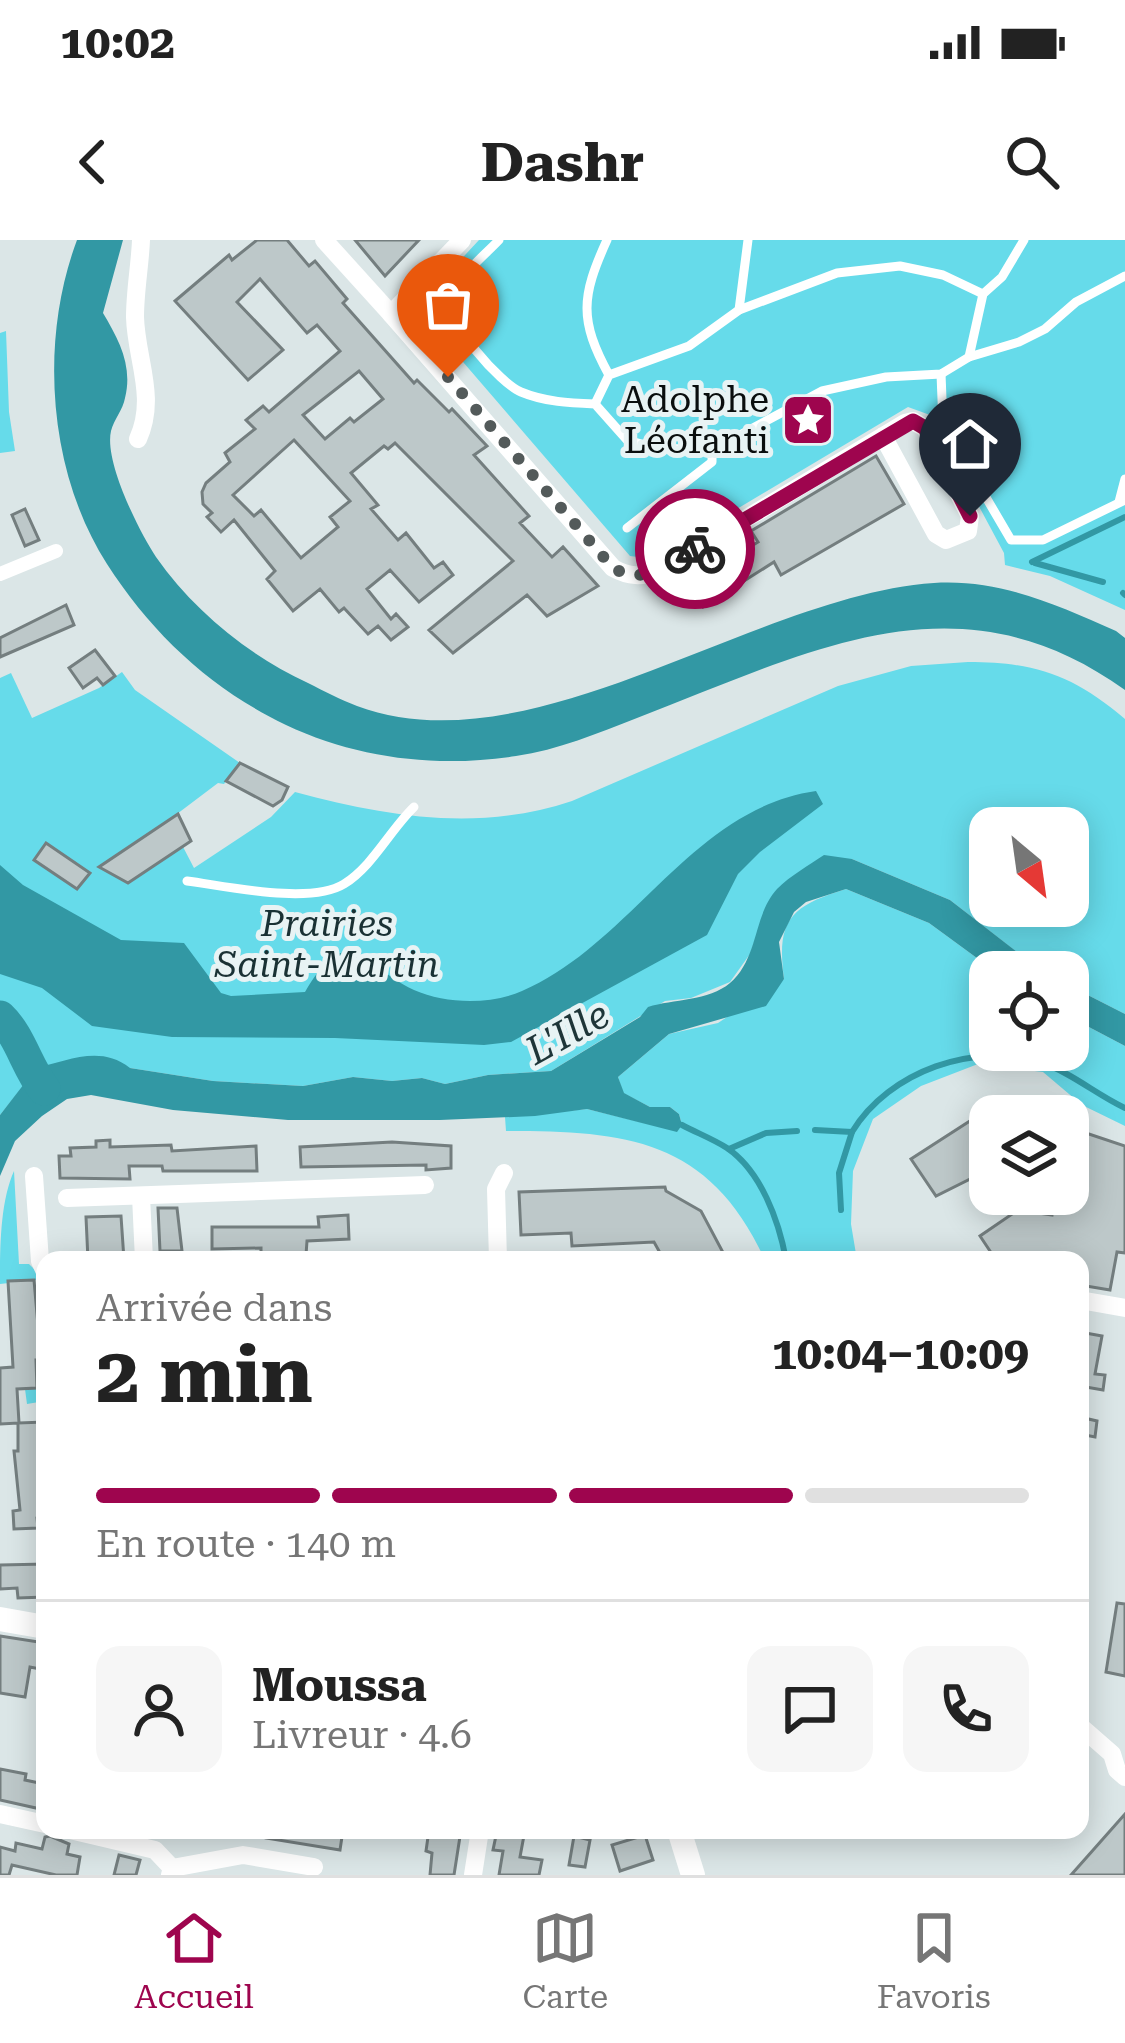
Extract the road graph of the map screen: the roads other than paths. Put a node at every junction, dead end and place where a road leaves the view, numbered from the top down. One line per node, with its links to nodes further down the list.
1 (141, 240): 17 (street)
2 (324, 240): 11 (street)
3 (462, 240): 11 (street)
4 (499, 240): 15 (lane)
5 (607, 240): 14 (lane)
6 (748, 240): 10 (lane)
7 (1024, 240): 9 (lane)
8 (1125, 276): 12 (lane)
9 (983, 294): 10 (lane); 12 (lane)
10 (739, 310): 14 (lane)
11 (391, 314): 16 (street)
12 (969, 357): 13 (lane)
13 (941, 374): 18 (lane); 20 (lane)
14 (609, 375): 15 (lane)
15 (596, 404): 18 (lane)
16 (883, 436): 16 (street)
17 (138, 439)
18 (712, 450): 21 (lane)
19 (1125, 479): 20 (lane)
20 (1122, 501)
21 (627, 527)
22 (56, 551): 23 (street)
23 (0, 574)
24 (414, 807): 25 (lane)
25 (187, 881)
26 (504, 1173): 33 (street)
27 (34, 1176): 31 (street)
28 (425, 1185): 29 (street)
29 (141, 1196): 30 (street); 32 (street)
30 (67, 1198)
31 (39, 1251)
32 (144, 1251)
33 (498, 1251)
34 (1089, 1302): 35 (street)
35 (1125, 1308)
36 (0, 1619): 37 (street)
37 (36, 1625)
38 (1089, 1731): 39 (street)
39 (1120, 1750): 40 (street)
40 (1125, 1777)
41 (0, 1814): 42 (street)
42 (36, 1822)
43 (108, 1839): 47 (street)
44 (479, 1839): 48 (street)
45 (682, 1839): 49 (street)
46 (314, 1867): 47 (street)
47 (171, 1871)
48 (473, 1875)
49 (692, 1875)

